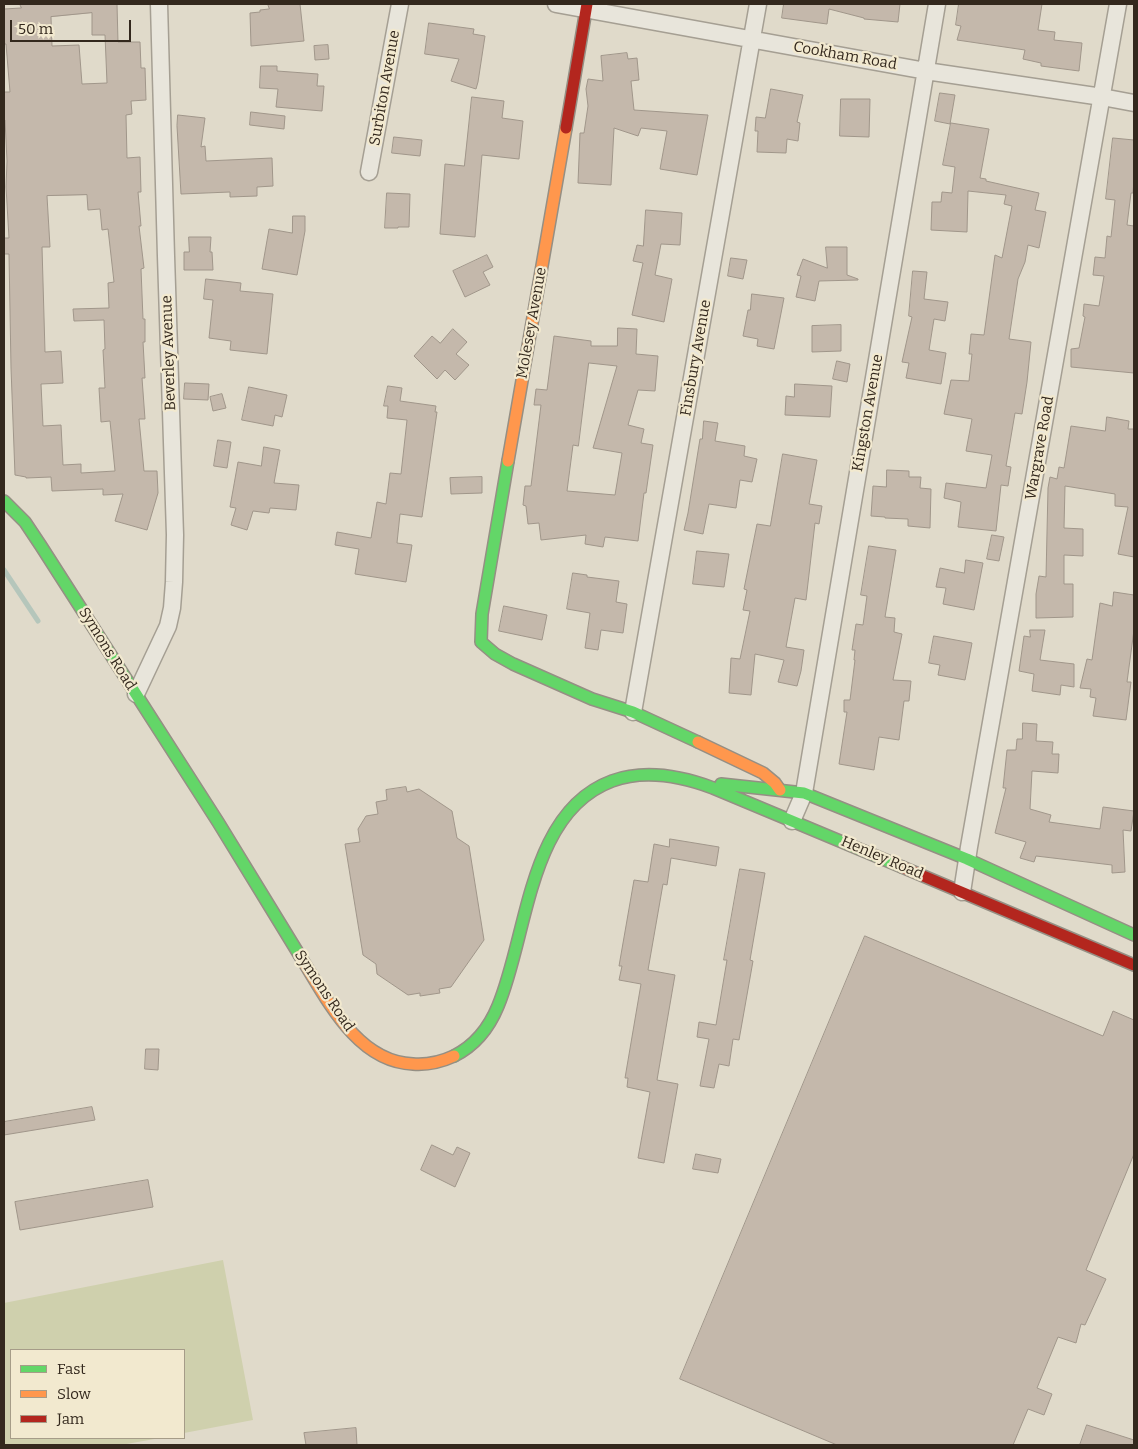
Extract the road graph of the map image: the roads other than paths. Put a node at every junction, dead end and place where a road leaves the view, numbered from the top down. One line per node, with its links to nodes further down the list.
1 (159, 4): 14 (street, Beverley Avenue)
2 (400, 4): 12 (street, Surbiton Avenue)
3 (556, 4): 7 (street, Cookham Road)
4 (758, 4): 8 (street, Finsbury Avenue)
5 (937, 4): 9 (street, Kingston Avenue)
6 (1118, 4): 10 (street, Wargrave Road)
7 (587, 6): 8 (street, Cookham Road); 15 (main road, Molesey Avenue)
8 (751, 39): 9 (street, Cookham Road); 15 (street, Finsbury Avenue)
9 (926, 71): 10 (street, Cookham Road); 18 (street, Kingston Avenue)
10 (1102, 97): 11 (street, Cookham Road); 20 (street, Wargrave Road)
11 (1134, 104)
12 (369, 172)
13 (4, 501): 14 (main road, Symons Road)
14 (136, 694): 16 (main road, Symons Road)
15 (633, 712): 17 (main road)
16 (702, 783): 17 (main road, Henley Road); 19 (main road, Henley Road)
17 (780, 790): 18 (main road, Henley Road)
18 (804, 793): 19 (street, Kingston Avenue); 20 (main road, Henley Road)
19 (792, 821): 21 (main road, Henley Road)
20 (967, 859): 21 (street, Wargrave Road); 22 (main road, Henley Road)
21 (962, 892): 23 (main road, Henley Road)
22 (1134, 936)
23 (1134, 965)

